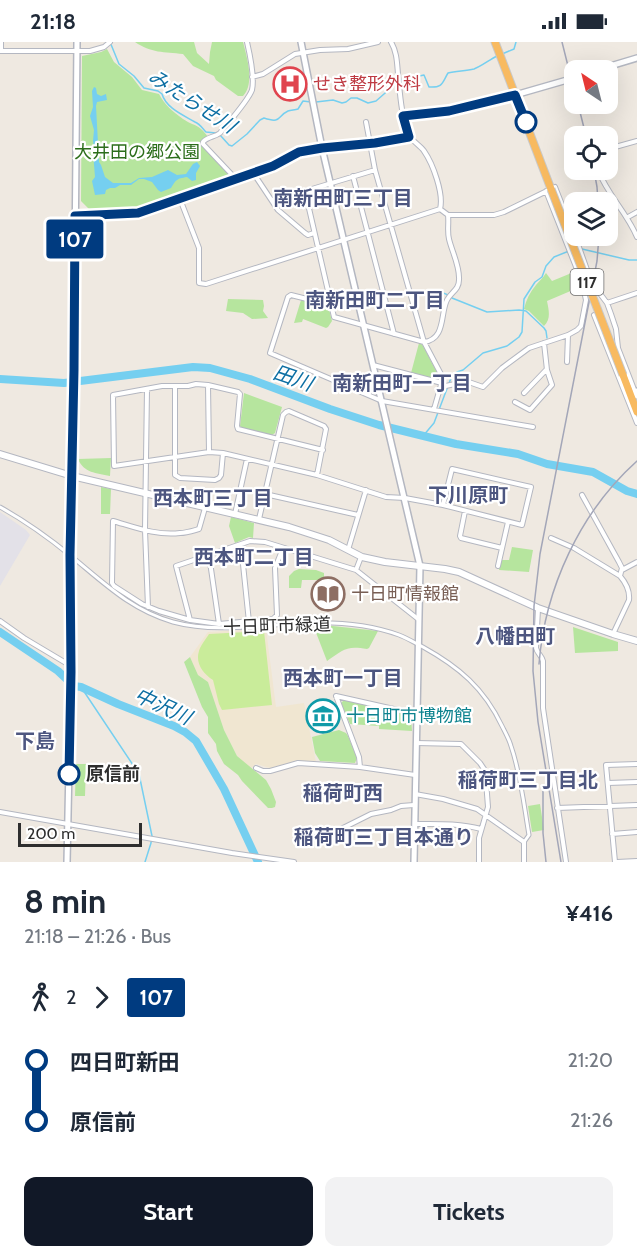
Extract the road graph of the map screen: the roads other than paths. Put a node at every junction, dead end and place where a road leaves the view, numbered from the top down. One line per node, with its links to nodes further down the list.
1 (1, 42): 11 (street)
2 (77, 42): 12 (street)
3 (110, 42): 12 (street)
4 (247, 42): 16 (street)
5 (301, 42): 13 (street)
6 (331, 42): 10 (street)
7 (378, 42): 10 (street)
8 (391, 42): 19 (street)
9 (495, 42): 18 (highway, 117)
10 (331, 49): 13 (street)
11 (1, 51): 12 (street)
12 (77, 52): 40 (street)
13 (303, 52): 16 (street); 25 (street)
14 (637, 58): 15 (street)
15 (618, 64)
16 (252, 77): 29 (street)
17 (564, 81): 18 (street)
18 (515, 95): 19 (street); 32 (highway, 117)
19 (403, 116): 21 (street)
20 (366, 122): 23 (street)
21 (409, 137): 23 (street); 37 (street)
22 (637, 141): 24 (street)
23 (369, 143): 25 (street); 26 (street)
24 (618, 146)
25 (322, 148): 27 (street); 31 (street)
26 (375, 170): 28 (street); 42 (street)
27 (254, 174): 29 (street); 35 (street)
28 (353, 176): 31 (street); 44 (street)
29 (237, 179): 34 (street)
30 (602, 180): 41 (street)
31 (330, 183): 33 (street); 46 (street)
32 (549, 190): 36 (street); 39 (street); 50 (street); 76 (highway, 117, bridge)
33 (305, 191): 35 (street); 43 (street)
34 (180, 199): 40 (street); 48 (street)
35 (272, 201): 43 (street)
36 (564, 208)
37 (440, 209): 39 (street); 42 (street)
38 (637, 212): 41 (street)
39 (448, 215): 62 (street)
40 (75, 216): 89 (street)
41 (628, 217): 45 (street)
42 (391, 226): 44 (street); 62 (street)
43 (314, 233): 48 (street)
44 (368, 233): 46 (street); 60 (street)
45 (637, 237)
46 (344, 240): 48 (street); 59 (street)
47 (579, 246): 49 (street)
48 (318, 248): 55 (street)
49 (584, 260): 50 (street); 51 (street)
50 (574, 264): 61 (street)
51 (591, 281)
52 (598, 291): 54 (street)
53 (637, 293): 54 (street)
54 (607, 303): 57 (street)
55 (331, 305): 59 (street); 73 (street)
56 (594, 315): 58 (street)
57 (612, 318): 58 (street); 72 (street)
58 (597, 323): 77 (street)
59 (363, 325): 60 (street); 65 (street)
60 (394, 334): 62 (street)
61 (568, 335): 63 (street); 64 (street)
62 (424, 342): 68 (street)
63 (544, 343): 66 (street); 68 (street)
64 (567, 363)
65 (373, 365): 68 (street); 73 (street)
66 (547, 369): 71 (street); 74 (street)
67 (208, 385): 69 (street); 79 (street); 81 (street)
68 (442, 386): 75 (street)
69 (175, 387): 70 (street); 84 (street)
70 (147, 388): 86 (street); 86 (street)
71 (524, 393)
72 (636, 393)
73 (382, 401): 75 (street); 94 (street)
74 (515, 402)
75 (434, 409): 78 (street)
76 (637, 412)
77 (637, 423)
78 (533, 426)
79 (278, 439): 80 (street); 80 (street); 87 (street)
80 (323, 450): 88 (street)
81 (209, 452): 82 (street); 84 (street)
82 (223, 453): 84 (street); 85 (street)
83 (0, 454): 89 (main road)
84 (175, 457): 86 (street)
85 (247, 459): 87 (street); 99 (street)
86 (146, 462): 91 (street)
87 (272, 465): 88 (street); 92 (street)
88 (317, 475): 90 (street)
89 (72, 476): 91 (main road); 109 (street)
90 (366, 490): 94 (street); 100 (street)
91 (146, 493): 97 (main road); 103 (street)
92 (265, 494): 100 (street); 101 (street)
93 (582, 495): 116 (street)
94 (405, 498): 95 (street); 113 (street)
95 (443, 505): 98 (street); 102 (street)
96 (0, 507): 109 (street, 十日町市緑道)
97 (205, 507): 99 (main road); 103 (street)
98 (465, 511): 102 (street); 107 (street)
99 (235, 514): 101 (main road)
100 (358, 515): 108 (street)
101 (259, 519): 108 (main road)
102 (508, 522): 107 (street)
103 (145, 530): 118 (street); 118 (street)
104 (551, 538): 117 (street)
105 (241, 544): 106 (street); 110 (street); 123 (street)
106 (283, 548): 115 (street); 123 (street)
107 (502, 548): 114 (street)
108 (348, 550): 111 (main road)
109 (70, 555): 127 (street, 十日町市緑道); 128 (street)
110 (209, 555): 121 (street); 124 (street)
111 (362, 557): 113 (main road); 115 (street)
112 (637, 562): 116 (street)
113 (420, 566): 119 (main road); 120 (street)
114 (498, 566)
115 (356, 570): 120 (street)
116 (621, 570): 117 (street)
117 (620, 576): 125 (street)
118 (148, 607): 121 (street)
119 (538, 608): 125 (main road); 141 (street)
120 (418, 618): 127 (street)
121 (190, 620): 124 (street)
122 (0, 621): 128 (street)
123 (249, 622): 124 (street)
124 (219, 624)
125 (613, 634): 126 (main road)
126 (637, 641)
127 (418, 644): 129 (street); 150 (street, 十日町市緑道)
128 (71, 669): 144 (street)
129 (416, 714): 130 (street); 132 (street)
130 (415, 743): 134 (street); 143 (street)
131 (637, 764): 136 (street)
132 (360, 767): 133 (street); 134 (street)
133 (256, 768)
134 (415, 776): 137 (street)
135 (637, 782): 136 (street)
136 (608, 783): 140 (street)
137 (414, 793): 138 (street); 143 (street)
138 (414, 805): 145 (street); 147 (street)
139 (637, 805): 140 (street)
140 (610, 806): 141 (street); 149 (street)
141 (558, 808): 157 (street)
142 (0, 812): 144 (street)
143 (485, 816): 146 (street); 150 (street)
144 (68, 824): 152 (street); 153 (street)
145 (414, 824): 146 (street); 154 (street)
146 (481, 829): 155 (street)
147 (311, 832)
148 (637, 832): 149 (street)
149 (612, 834): 158 (street)
150 (524, 842): 156 (street)
151 (637, 861): 158 (street)
152 (68, 862)
153 (294, 862)
154 (414, 862)
155 (479, 862)
156 (524, 862)
157 (566, 862)
158 (616, 862)

